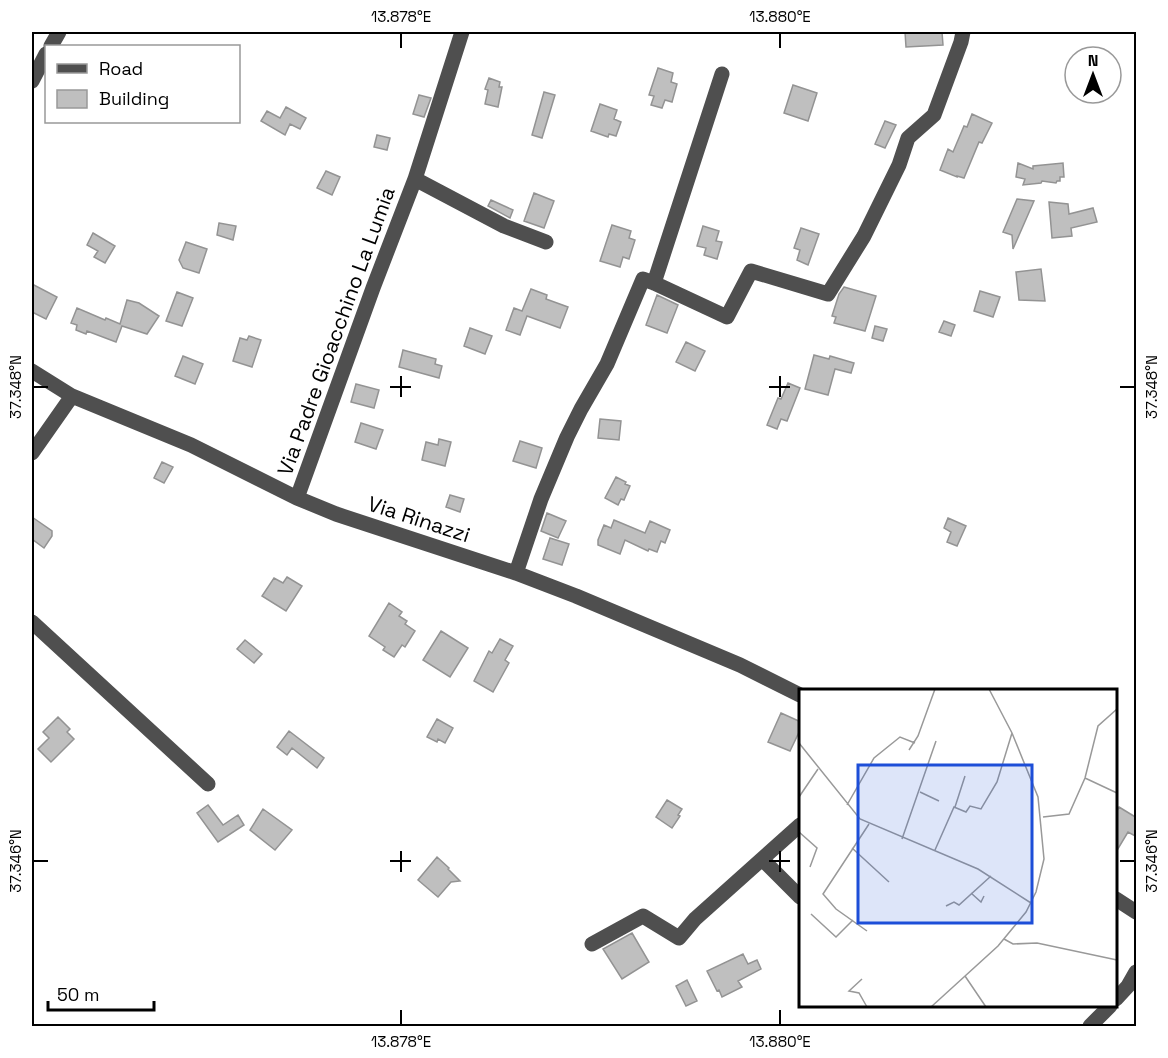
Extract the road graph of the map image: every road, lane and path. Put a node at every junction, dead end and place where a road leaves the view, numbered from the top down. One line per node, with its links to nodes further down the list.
1 (462, 32): 6 (street, Via Padre Gioacchino La Lumia)
2 (963, 32): 8 (street)
3 (45, 56): 5 (street)
4 (722, 74): 8 (street)
5 (32, 81)
6 (415, 179): 7 (street); 12 (street, Via Padre Gioacchino La Lumia)
7 (546, 242)
8 (654, 283): 13 (street)
9 (32, 371): 10 (street, Via Rinazzi)
10 (72, 396): 11 (street); 12 (street, Via Rinazzi)
11 (32, 453)
12 (297, 498): 13 (street, Via Rinazzi)
13 (516, 573): 15 (street, Via Rinazzi)
14 (32, 622): 16 (street)
15 (799, 693)
16 (208, 784)
17 (799, 827): 18 (street)
18 (762, 859): 19 (street); 22 (street)
19 (799, 895)
20 (1117, 900): 21 (street)
21 (1137, 912)
22 (592, 944)
23 (1137, 972): 24 (street)
24 (1117, 998)
25 (1108, 1007): 26 (street)
26 (1090, 1026)

